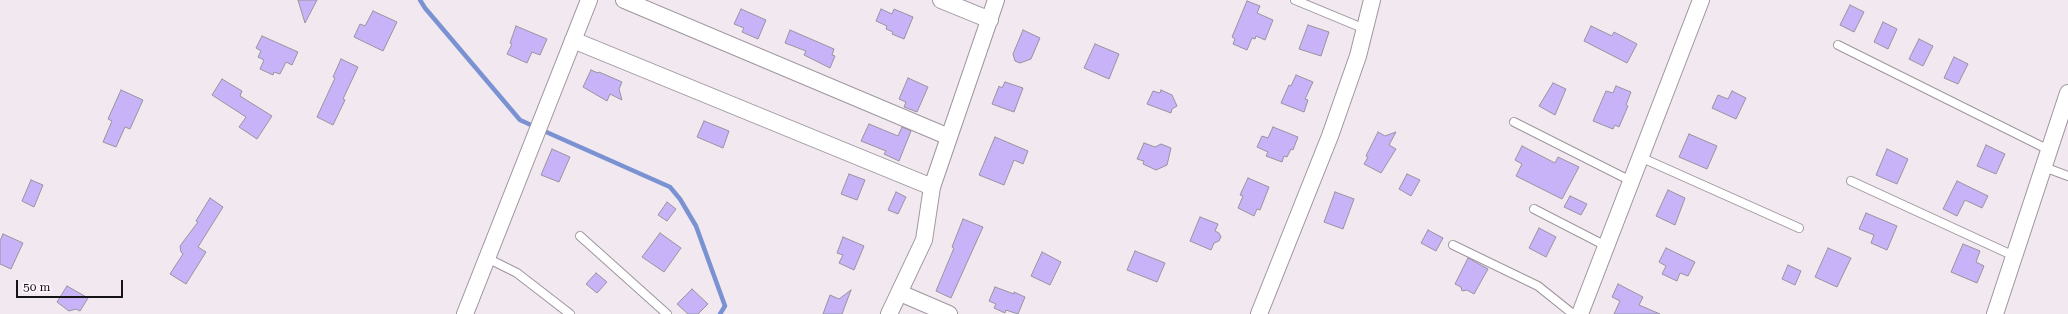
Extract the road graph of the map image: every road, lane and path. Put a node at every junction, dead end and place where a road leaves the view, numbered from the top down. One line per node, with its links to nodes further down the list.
1 (589, 0): 10 (street)
2 (624, 0): 14 (street)
3 (942, 0): 8 (street)
4 (996, 0): 8 (street)
5 (1295, 0): 9 (lane)
6 (1372, 0): 9 (street)
7 (1701, 0): 16 (street)
8 (990, 20): 14 (street)
9 (1365, 29): 35 (street)
10 (573, 40): 21 (street); 28 (street)
11 (1838, 45): 15 (lane)
12 (2068, 93): 15 (street)
13 (1514, 122): 19 (lane)
14 (949, 137): 21 (street)
15 (2049, 150): 17 (street)
16 (1640, 158): 19 (street); 23 (lane)
17 (2044, 167): 18 (lane); 27 (street)
18 (2068, 176)
19 (1631, 181): 26 (street)
20 (1851, 181): 27 (lane)
21 (932, 187): 29 (street)
22 (1534, 209): 26 (lane)
23 (1798, 228)
24 (580, 236): 32 (lane)
25 (1452, 245): 36 (lane)
26 (1606, 246): 37 (street)
27 (2014, 256): 38 (street)
28 (487, 258): 30 (street); 31 (lane)
29 (900, 293): 33 (street); 34 (street)
30 (465, 314)
31 (570, 314)
32 (667, 314)
33 (889, 314)
34 (949, 314)
35 (1259, 314)
36 (1573, 314)
37 (1580, 314)
38 (1995, 314)

